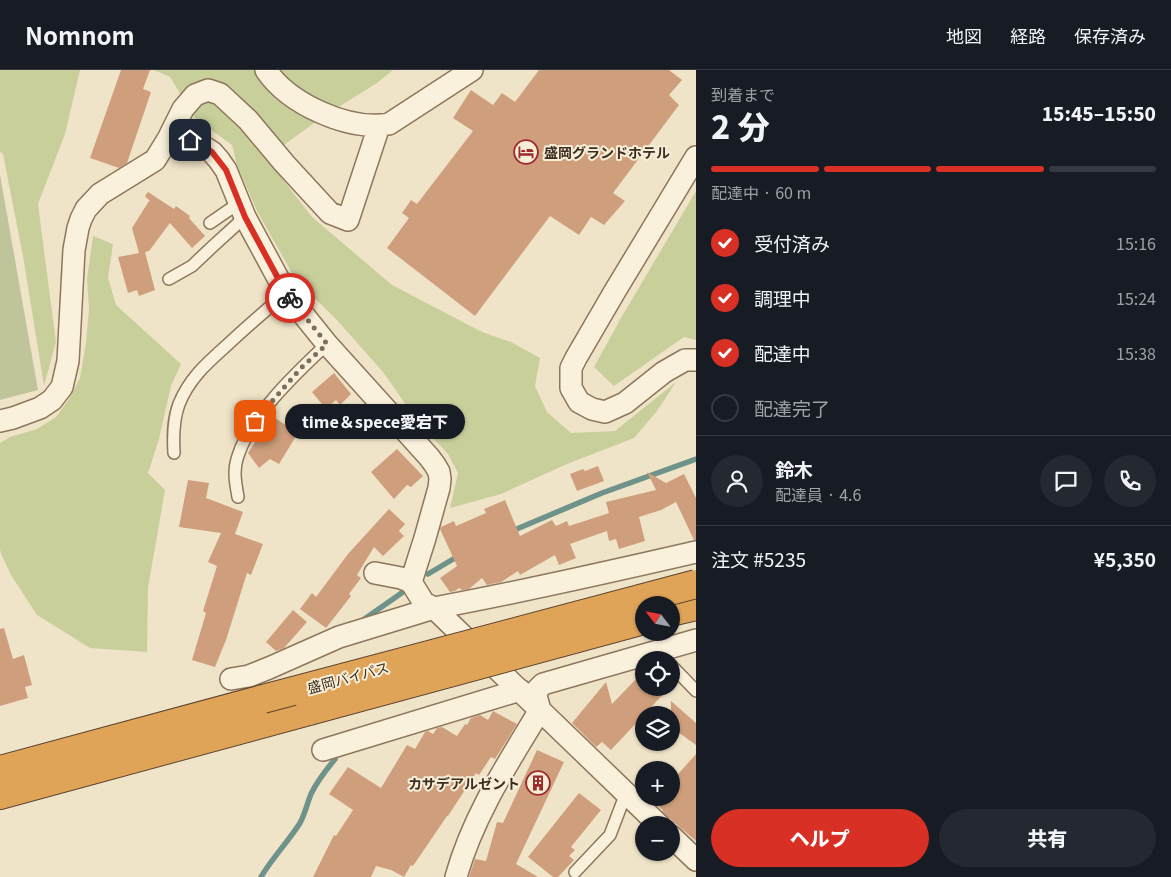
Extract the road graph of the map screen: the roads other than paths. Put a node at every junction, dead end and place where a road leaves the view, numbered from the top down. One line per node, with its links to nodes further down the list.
1 (266, 70): 3 (street)
2 (472, 70): 3 (street)
3 (379, 126): 4 (street)
4 (168, 140): 6 (street); 12 (street)
5 (696, 157): 11 (street)
6 (242, 210): 7 (lane); 8 (lane); 9 (street)
7 (210, 223)
8 (169, 279)
9 (286, 293): 10 (street); 13 (lane)
10 (327, 344): 14 (lane); 17 (street)
11 (696, 360)
12 (0, 421)
13 (174, 453)
14 (238, 498)
15 (696, 552): 20 (street)
16 (375, 573): 17 (street)
17 (411, 582): 20 (street)
18 (696, 584): 31 (highway, 盛岡バイパス, bridge)
19 (696, 606): 21 (highway)
20 (434, 608): 26 (street); 29 (street)
21 (680, 610)
22 (635, 622): 36 (highway, 盛岡バイパス, bridge)
23 (696, 640): 24 (street)
24 (678, 651)
25 (635, 665): 32 (street)
26 (269, 668): 28 (street); 31 (street)
27 (680, 673): 30 (lane)
28 (231, 679)
29 (520, 690): 32 (street); 33 (street)
30 (696, 691)
31 (263, 699): 34 (highway, 盛岡バイパス)
32 (540, 710): 35 (street); 41 (street)
33 (324, 750)
34 (0, 770)
35 (626, 793): 37 (street); 40 (lane)
36 (0, 795)
37 (650, 816)
38 (680, 845): 39 (street)
39 (696, 860)
40 (574, 872)
41 (456, 877)

